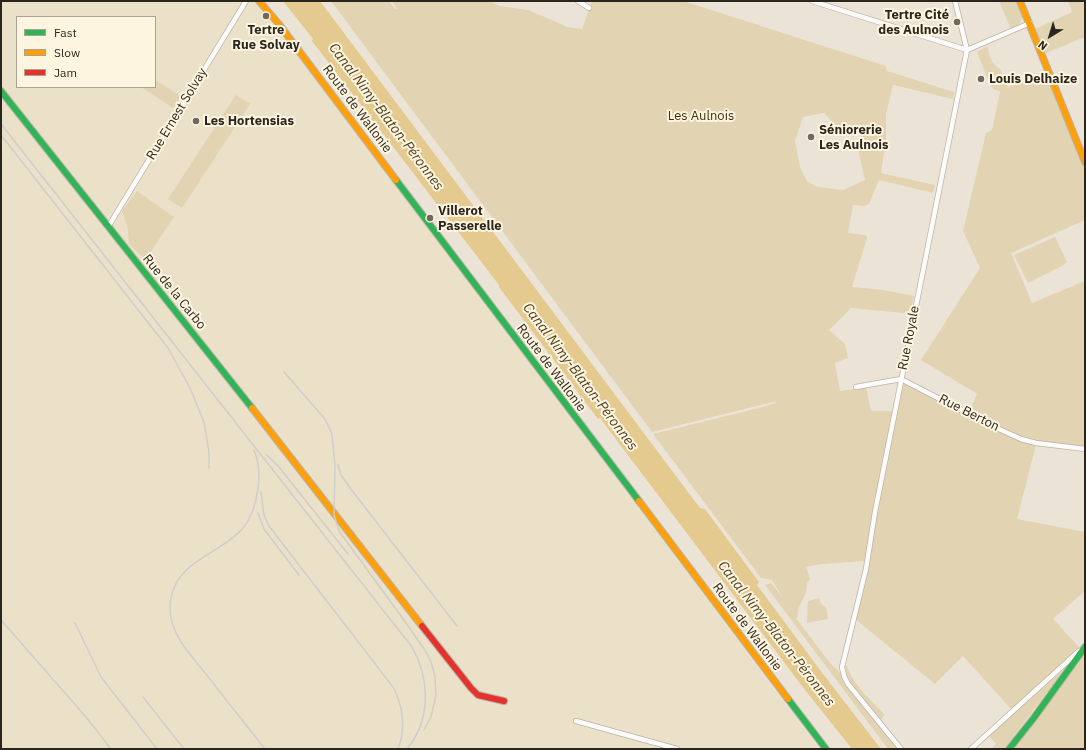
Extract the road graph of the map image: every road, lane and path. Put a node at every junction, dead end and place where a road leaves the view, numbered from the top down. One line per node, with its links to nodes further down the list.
1 (246, 1): 13 (street, Rue Ernest Solvay)
2 (259, 1): 21 (main road, Route de Wallonie)
3 (578, 1): 8 (street)
4 (812, 1): 7 (street)
5 (955, 1): 10 (street, Rue Royale)
6 (1020, 1): 9 (main road)
7 (825, 3): 10 (street)
8 (589, 8)
9 (1030, 23): 10 (street); 12 (main road)
10 (967, 50): 14 (street, Rue Royale)
11 (1, 91): 13 (main road, Rue de la Carbo)
12 (1085, 162)
13 (108, 227): 18 (main road, Rue de la Carbo)
14 (901, 379): 15 (street); 16 (street, Rue Berton); 22 (street, Rue Royale)
15 (856, 387)
16 (1085, 449)
17 (1085, 647): 23 (street); 24 (main road)
18 (504, 701)
19 (576, 721): 20 (street)
20 (677, 749)
21 (826, 749)
22 (901, 749)
23 (971, 749)
24 (1009, 749)

